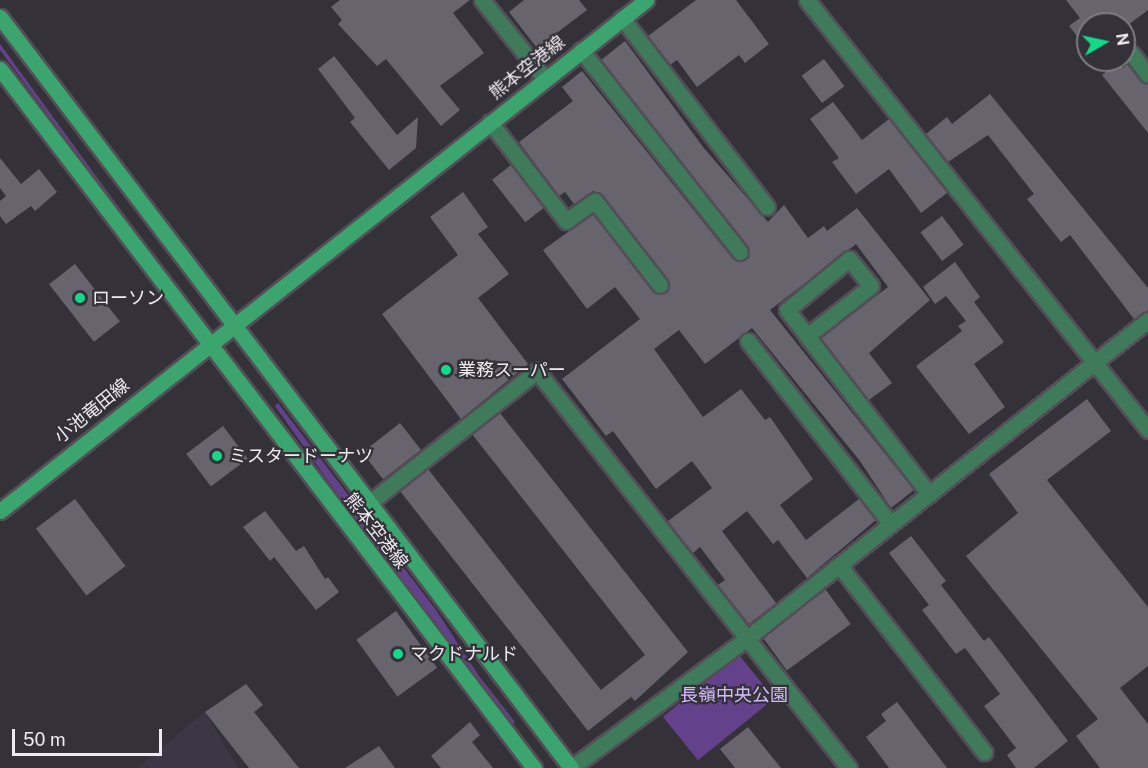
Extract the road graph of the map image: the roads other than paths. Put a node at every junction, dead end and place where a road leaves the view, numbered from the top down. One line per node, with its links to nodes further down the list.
1 (483, 0): 10 (street)
2 (646, 0): 5 (main road, 熊本空港線)
3 (807, 0): 20 (street)
4 (0, 17): 16 (main road)
5 (622, 18): 6 (main road, 熊本空港線); 12 (street)
6 (581, 50): 10 (main road, 熊本空港線); 13 (street)
7 (1136, 59): 9 (street)
8 (0, 69): 19 (main road)
9 (1148, 75)
10 (545, 79): 11 (main road, 熊本空港線)
11 (490, 122): 14 (street); 16 (main road, 熊本空港線)
12 (767, 207)
13 (740, 252)
14 (660, 285)
15 (1148, 320): 20 (street)
16 (235, 323): 19 (main road, 熊本空港線); 23 (main road, 熊本空港線)
17 (807, 336): 17 (street); 22 (street)
18 (748, 341): 25 (street)
19 (209, 342): 24 (main road, 小池竜田線); 29 (main road, 熊本空港線)
20 (1095, 362): 21 (street); 22 (street)
21 (1148, 430)
22 (929, 494): 25 (street)
23 (369, 503): 27 (street); 30 (main road, 熊本空港線)
24 (0, 511)
25 (891, 524): 26 (street)
26 (839, 565): 27 (street); 28 (street)
27 (746, 639): 30 (street); 31 (street)
28 (984, 752)
29 (534, 768)
30 (571, 768)
31 (849, 768)

